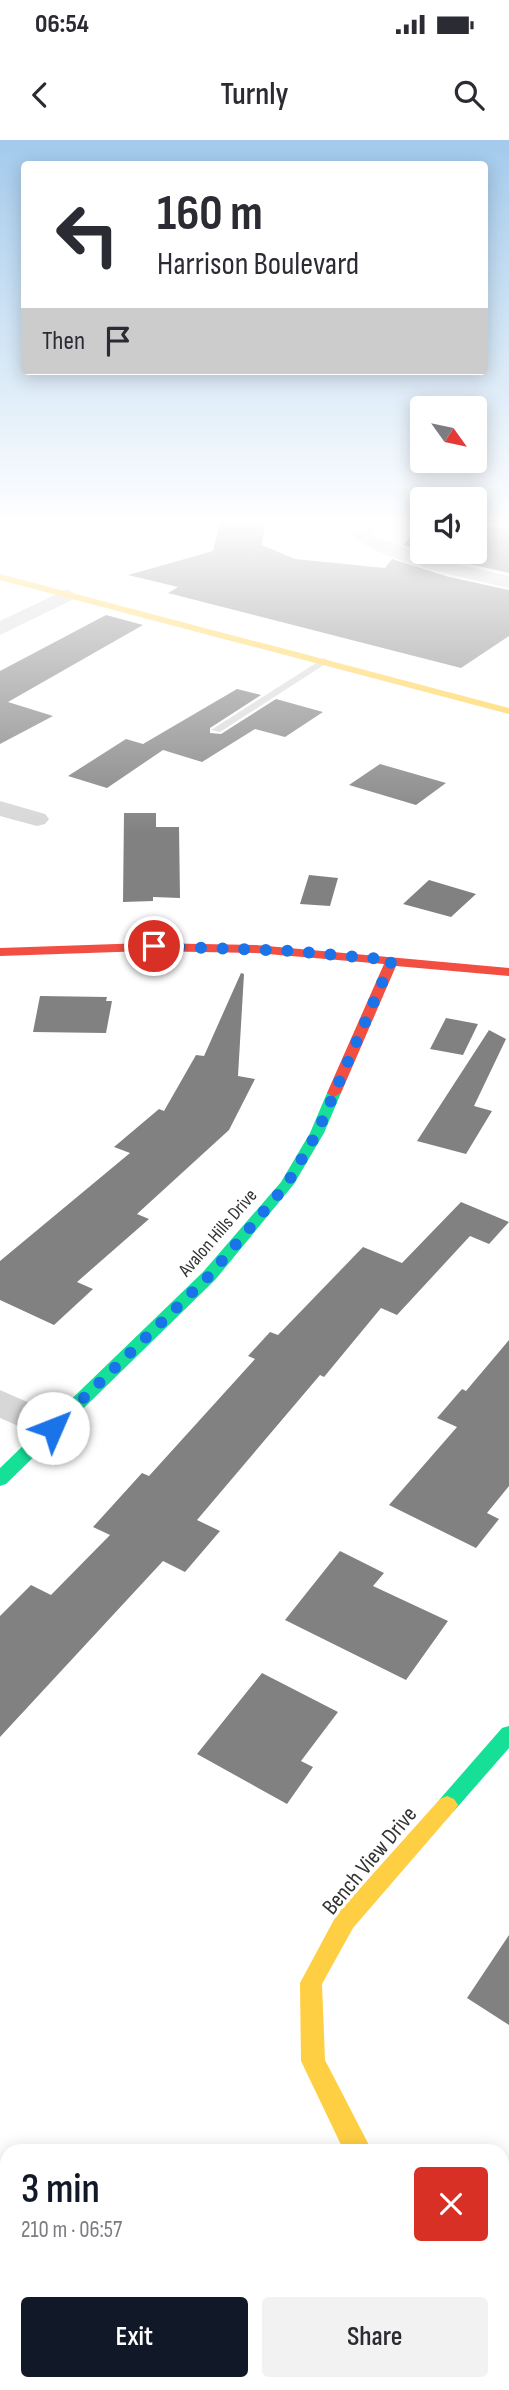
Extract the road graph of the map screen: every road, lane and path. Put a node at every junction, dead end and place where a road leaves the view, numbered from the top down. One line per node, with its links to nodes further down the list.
1 (184, 625): 2 (street)
2 (324, 661): 3 (street); 4 (lane)
3 (509, 711)
4 (216, 730)
5 (0, 808): 6 (street)
6 (37, 819)
7 (0, 952): 8 (street)
8 (392, 960): 9 (street); 10 (street); 12 (street, Avalon Hills Drive)
9 (509, 972)
10 (475, 985)
11 (0, 1403): 12 (street)
12 (53, 1428): 13 (street, Avalon Hills Drive)
13 (0, 1479)
14 (509, 1734): 15 (street, Bench View Drive)
15 (354, 2144)

